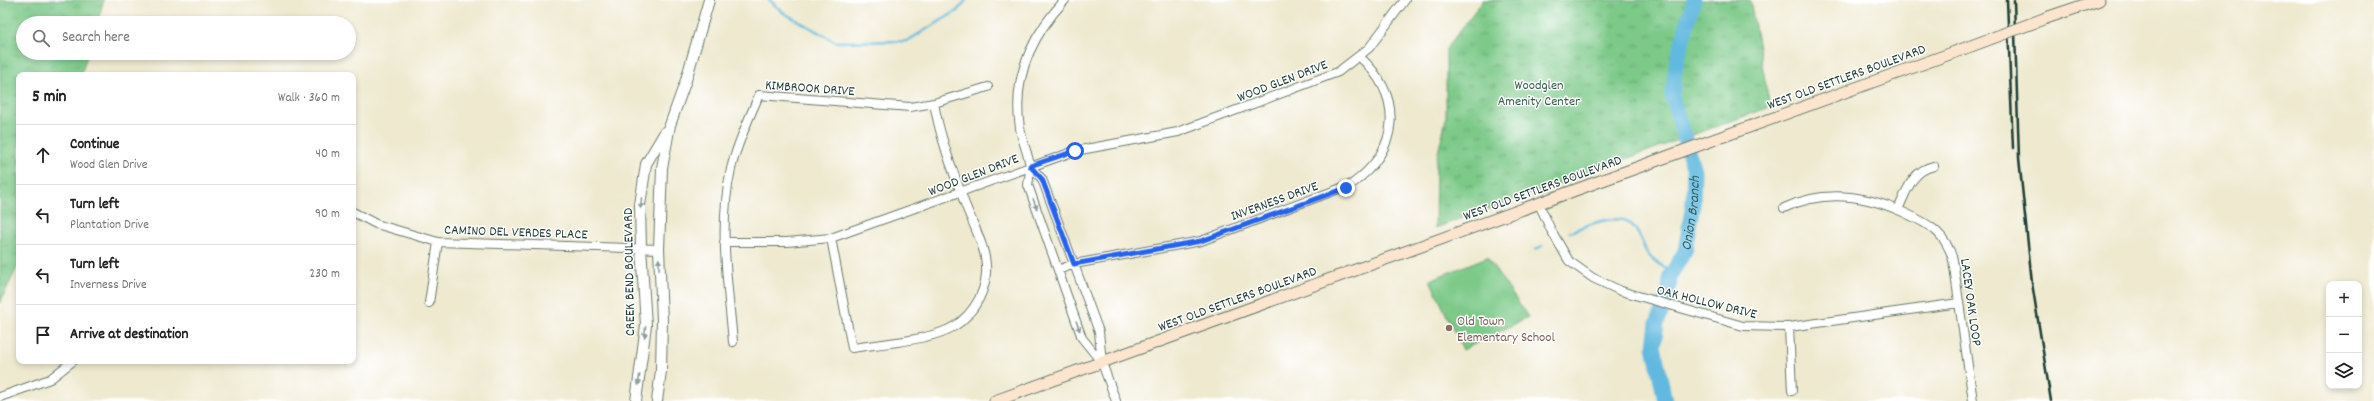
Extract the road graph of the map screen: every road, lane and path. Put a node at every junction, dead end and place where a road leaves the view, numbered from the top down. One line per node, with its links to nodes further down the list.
1 (708, 0): 8 (street, CREEK BEND BOULEVARD)
2 (1065, 0): 9 (street)
3 (1405, 0): 5 (street, WOOD GLEN DRIVE)
4 (2099, 0): 12 (main road, WEST OLD SETTLERS BOULEVARD, bridge)
5 (1360, 57): 9 (street, WOOD GLEN DRIVE); 21 (street, INVERNESS DRIVE)
6 (988, 87): 7 (street, KIMBROOK DRIVE)
7 (934, 103): 11 (street); 18 (street, KIMBROOK DRIVE)
8 (670, 125): 19 (street, CREEK BEND BOULEVARD, one-way to 19); 20 (street, CREEK BEND BOULEVARD)
9 (1030, 166): 11 (street, WOOD GLEN DRIVE); 21 (street); 22 (street, one-way to 22)
10 (1934, 166): 14 (street)
11 (961, 192): 16 (street, WOOD GLEN DRIVE); 16 (street)
12 (1539, 204): 25 (street, OAK HOLLOW DRIVE); 27 (main road, WEST OLD SETTLERS BOULEVARD)
13 (1784, 208): 14 (street, LACEY OAK LOOP)
14 (1898, 210): 24 (street, LACEY OAK LOOP)
15 (356, 214): 17 (street, CAMINO DEL VERDES PLACE)
16 (830, 238): 18 (street, WOOD GLEN DRIVE)
17 (438, 242): 19 (street, CAMINO DEL VERDES PLACE); 23 (street)
18 (724, 242): 26 (street, KIMBROOK DRIVE)
19 (641, 248): 20 (street, CAMINO DEL VERDES PLACE); 31 (street, CREEK BEND BOULEVARD, one-way to 31)
20 (659, 249): 32 (street, CREEK BEND BOULEVARD, one-way to 20)
21 (1074, 264): 22 (street, INVERNESS DRIVE); 27 (street)
22 (1058, 270): 27 (street, one-way to 27)
23 (429, 303)
24 (1959, 303): 25 (street, OAK HOLLOW DRIVE); 35 (street, LACEY OAK LOOP)
25 (1789, 327): 29 (street)
26 (733, 342)
27 (1102, 363): 33 (main road, WEST OLD SETTLERS BOULEVARD); 34 (street)
28 (69, 364): 30 (street)
29 (1792, 391)
30 (0, 397)
31 (636, 401)
32 (657, 401)
33 (994, 401)
34 (1116, 401)
35 (1973, 401)

